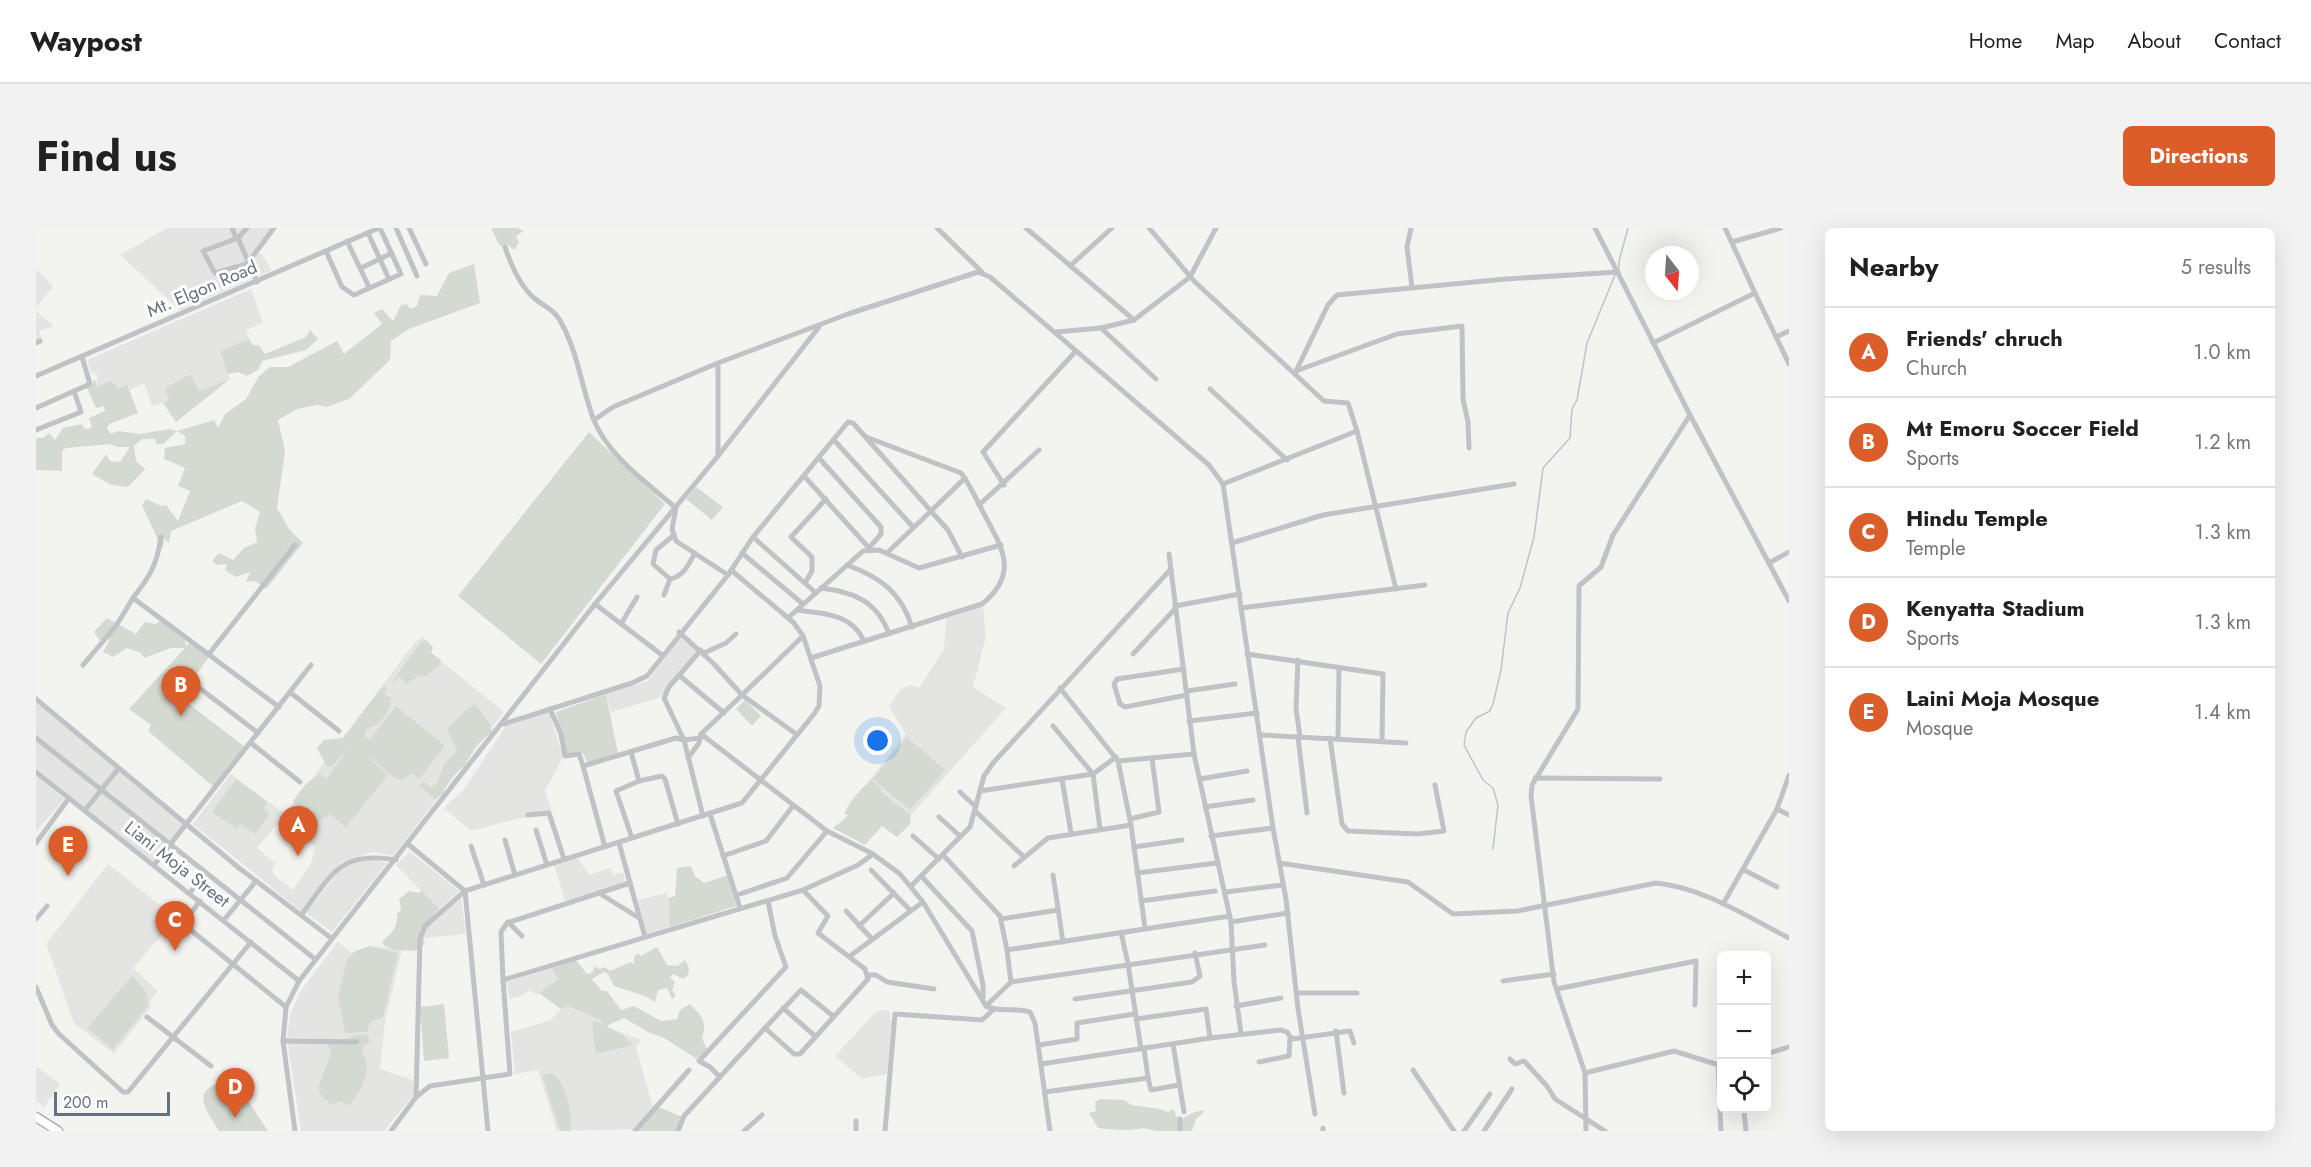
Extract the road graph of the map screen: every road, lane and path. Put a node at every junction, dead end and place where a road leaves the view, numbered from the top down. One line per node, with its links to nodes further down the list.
1 (232, 228): 18 (street)
2 (247, 228): 18 (street)
3 (274, 228): 25 (street)
4 (380, 228): 17 (street, Mt. Elgon Road); 23 (street)
5 (396, 228): 29 (street)
6 (409, 228): 26 (street)
7 (937, 228): 30 (street)
8 (1026, 228): 27 (street)
9 (1112, 228): 27 (street)
10 (1149, 228): 34 (street)
11 (1209, 228): 16 (street)
12 (1411, 228): 38 (street)
13 (1595, 228): 31 (street)
14 (1725, 228): 20 (street)
15 (1781, 228): 20 (street)
16 (1215, 231): 34 (street)
17 (368, 233): 19 (street, Mt. Elgon Road); 24 (street)
18 (237, 238): 25 (street); 25 (street)
19 (347, 241): 22 (street, Mt. Elgon Road); 28 (street)
20 (1732, 242): 39 (street)
21 (505, 247): 58 (street)
22 (326, 251): 36 (street, Mt. Elgon Road); 37 (street)
23 (392, 253): 24 (street); 32 (street)
24 (380, 259): 28 (street); 35 (street)
25 (247, 264): 36 (street)
26 (426, 264)
27 (1071, 265): 40 (street)
28 (361, 268): 37 (street)
29 (413, 269): 32 (street); 33 (street)
30 (984, 273): 41 (street); 44 (street)
31 (1618, 273): 38 (street); 46 (street)
32 (401, 274): 35 (street)
33 (417, 276)
34 (1190, 277): 40 (street); 51 (street)
35 (389, 279): 37 (street)
36 (257, 282): 48 (street, Mt. Elgon Road)
37 (369, 287)
38 (1412, 287): 51 (street)
39 (1755, 293): 45 (street); 46 (street)
40 (1134, 320): 42 (street)
41 (820, 326): 49 (street); 65 (street)
42 (1101, 328): 44 (street); 53 (street)
43 (1789, 331): 45 (street)
44 (1056, 332): 47 (street)
45 (1776, 337): 50 (street)
46 (1653, 343): 57 (street)
47 (1076, 351): 70 (street); 71 (street)
48 (82, 357): 52 (street, Mt. Elgon Road); 55 (street)
49 (718, 363): 58 (street); 65 (street)
50 (1789, 364)
51 (1294, 372): 60 (street); 63 (street)
52 (36, 376)
53 (1156, 379)
54 (1210, 389): 67 (street)
55 (74, 392): 56 (street); 59 (street)
56 (36, 408)
57 (1690, 415): 92 (street); 170 (street)
58 (594, 420): 76 (street)
59 (36, 430)
60 (1357, 431): 67 (street); 75 (street)
61 (865, 437): 62 (street); 69 (street); 77 (street)
62 (834, 440): 66 (street); 78 (street)
63 (1469, 448)
64 (1039, 450): 70 (street)
65 (718, 456): 76 (street)
66 (819, 458): 68 (street); 85 (street)
67 (1287, 460): 71 (street)
68 (805, 477): 73 (street); 81 (street)
69 (965, 478): 74 (street); 77 (street)
70 (1004, 484): 74 (street)
71 (1223, 484): 82 (street)
72 (1514, 484): 75 (street)
73 (826, 500): 85 (street); 97 (street)
74 (979, 505): 84 (street)
75 (1377, 506): 82 (street); 99 (street)
76 (676, 508): 79 (street); 106 (street)
77 (931, 511): 78 (street); 91 (street)
78 (913, 526): 89 (street)
79 (674, 535): 87 (street); 96 (street)
80 (160, 537): 104 (street)
81 (753, 537): 88 (street); 97 (street)
82 (1232, 543): 101 (street)
83 (295, 545): 120 (street)
84 (1001, 545): 91 (street); 113 (street)
85 (870, 549): 89 (street); 93 (street)
86 (1789, 552): 92 (street)
87 (695, 553): 95 (street); 96 (street)
88 (742, 553): 95 (street); 107 (street)
89 (887, 553): 91 (street)
90 (1169, 554): 94 (street)
91 (962, 556)
92 (1768, 562): 105 (street)
93 (847, 565): 100 (street); 113 (street)
94 (1170, 570): 108 (street); 133 (street)
95 (730, 572): 111 (street); 114 (street)
96 (670, 579): 102 (street)
97 (805, 583): 100 (street)
98 (1425, 585): 99 (street)
99 (1396, 589): 109 (street)
100 (818, 591): 107 (street); 116 (street)
101 (1239, 594): 108 (street); 109 (street)
102 (664, 596)
103 (637, 597): 112 (street)
104 (133, 598): 120 (street); 126 (street)
105 (1789, 601)
106 (595, 604): 112 (street); 143 (street)
107 (803, 604): 110 (street)
108 (1175, 608): 121 (street); 129 (street)
109 (1241, 608): 122 (street)
110 (797, 610): 111 (street); 118 (street)
111 (789, 617): 117 (street)
112 (621, 624): 123 (street)
113 (912, 627): 116 (street)
114 (679, 632): 119 (street); 123 (street)
115 (736, 634): 119 (street)
116 (889, 634): 118 (street)
117 (803, 636): 124 (street); 136 (street)
118 (864, 641): 124 (street)
119 (702, 652): 130 (street); 136 (street)
120 (209, 654): 138 (street)
121 (1133, 654)
122 (1247, 654): 125 (street); 141 (street)
123 (662, 655): 139 (street)
124 (811, 658): 147 (street)
125 (1298, 660): 128 (street); 150 (street)
126 (82, 665)
127 (311, 665): 134 (street)
128 (1339, 668): 153 (street); 155 (street)
129 (1184, 669): 135 (street); 135 (street)
130 (680, 676): 140 (street); 154 (street)
131 (193, 683): 146 (street)
132 (1235, 684): 135 (street)
133 (1059, 688): 162 (street); 178 (street)
134 (291, 693): 138 (street); 145 (street)
135 (1187, 693): 142 (street)
136 (742, 695): 140 (street); 147 (street)
137 (36, 699): 164 (street)
138 (279, 707): 146 (street)
139 (550, 709): 143 (street); 163 (street)
140 (724, 712): 149 (street)
141 (1257, 713): 142 (street); 148 (street)
142 (1189, 721): 159 (street)
143 (502, 725): 210 (street)
144 (1053, 726): 167 (street)
145 (339, 731)
146 (258, 734): 156 (street)
147 (796, 734): 174 (street)
148 (1262, 735): 150 (street); 196 (street)
149 (701, 736): 154 (street); 160 (street); 174 (street)
150 (1299, 737): 152 (street); 187 (street)
151 (36, 738): 177 (street)
152 (1330, 738): 153 (street); 176 (street)
153 (1338, 739): 155 (street)
154 (684, 740): 158 (street); 160 (street)
155 (1383, 742): 157 (street)
156 (251, 743): 175 (street); 194 (street)
157 (1406, 743)
158 (631, 752): 163 (street); 173 (street)
159 (1194, 754): 161 (street); 171 (street)
160 (688, 758): 191 (street)
161 (1152, 758): 162 (street); 193 (street)
162 (1117, 759): 167 (street); 193 (street)
163 (583, 766): 212 (street)
164 (118, 769): 177 (street); 194 (street)
165 (1247, 771): 171 (street)
166 (36, 772): 180 (street, Liani Moja Street)
167 (1092, 774): 169 (street); 197 (street)
168 (1789, 775): 185 (street)
169 (1062, 778): 178 (street); 200 (street)
170 (1534, 778): 172 (street); 253 (street)
171 (1200, 779): 183 (street)
172 (1660, 779)
173 (639, 781): 195 (street); 204 (street)
174 (762, 781): 182 (street); 188 (street)
175 (300, 782)
176 (1435, 785)
177 (101, 789): 186 (street); 208 (street)
178 (980, 791): 184 (street)
179 (960, 792): 184 (street)
180 (69, 798): 186 (street, Liani Moja Street); 207 (street)
181 (1253, 800): 183 (street)
182 (793, 806): 199 (street); 215 (street)
183 (1205, 807): 203 (street)
184 (976, 809): 202 (street); 216 (street)
185 (1777, 809): 190 (street); 226 (street)
186 (85, 810): 222 (street, Liani Moja Street)
187 (1307, 813)
188 (711, 814): 191 (street); 215 (street)
189 (528, 815): 218 (street)
190 (1789, 815)
191 (703, 816): 195 (street)
192 (939, 817): 202 (street)
193 (1130, 822): 197 (street); 213 (street)
194 (188, 824): 208 (street); 232 (street)
195 (678, 824): 204 (street)
196 (1273, 828): 203 (street); 221 (street)
197 (1100, 829): 200 (street)
198 (536, 830): 223 (street)
199 (827, 831): 214 (street); 245 (street)
200 (1071, 833): 216 (street)
201 (913, 836): 217 (street)
202 (960, 836): 217 (street)
203 (1211, 836): 220 (street)
204 (632, 838): 209 (street)
205 (505, 840): 229 (street)
206 (1182, 840): 213 (street)
207 (36, 843)
208 (170, 843): 222 (street); 227 (street)
209 (619, 843): 212 (street); 233 (street)
210 (409, 845): 219 (street); 239 (street)
211 (471, 846): 234 (street)
212 (605, 847): 218 (street)
213 (1134, 847): 228 (street)
214 (873, 854): 236 (street); 238 (street)
215 (723, 856): 245 (street)
216 (1023, 856): 224 (street)
217 (941, 857): 231 (street); 262 (street)
218 (564, 859): 223 (street)
219 (396, 860): 259 (street); 271 (street)
220 (1218, 862): 228 (street); 241 (street)
221 (1279, 863): 235 (street); 253 (street)
222 (154, 865): 242 (street, Liani Moja Street)
223 (547, 865): 229 (street)
224 (1014, 866)
225 (871, 870): 244 (street)
226 (1744, 870): 237 (street); 251 (street)
227 (205, 872): 242 (street); 246 (street)
228 (1137, 873): 249 (street)
229 (515, 875): 234 (street)
230 (1053, 875): 256 (street)
231 (922, 877): 236 (street); 298 (street)
232 (256, 881): 246 (street); 259 (street)
233 (630, 883): 243 (street); 260 (street)
234 (484, 885): 239 (street)
235 (1283, 885): 241 (street); 258 (street)
236 (911, 886): 250 (street)
237 (1777, 887)
238 (803, 890): 248 (street); 280 (street)
239 (465, 891): 333 (street); 339 (street)
240 (1215, 891): 249 (street)
241 (1226, 892): 263 (street)
242 (190, 893): 247 (street, Liani Moja Street)
243 (599, 893): 260 (street); 265 (street)
244 (894, 893): 255 (street); 266 (street)
245 (737, 895): 254 (street)
246 (241, 900): 264 (street); 281 (street)
247 (200, 901): 264 (street, Liani Moja Street); 282 (street)
248 (768, 901): 254 (street); 331 (street)
249 (1142, 901): 267 (street)
250 (923, 902): 255 (street); 298 (street)
251 (1723, 904): 253 (street); 272 (street)
252 (46, 906): 261 (street)
253 (1546, 906): 284 (street)
254 (740, 908): 270 (street)
255 (910, 910): 273 (street)
256 (1058, 910): 262 (street); 275 (street)
257 (846, 911): 266 (street)
258 (1288, 913): 263 (street); 294 (street)
259 (302, 914): 271 (street)
260 (639, 918): 270 (street)
261 (36, 919)
262 (1001, 919): 278 (street)
263 (1231, 919): 267 (street); 277 (street)
264 (224, 920): 274 (street, Liani Moja Street)
265 (508, 922): 269 (street); 286 (street)
266 (859, 926): 273 (street)
267 (1145, 928): 268 (street)
268 (1120, 932): 275 (street); 283 (street)
269 (522, 936)
270 (645, 937): 286 (street)
271 (331, 938): 281 (street)
272 (1789, 938)
273 (872, 939): 280 (street)
274 (251, 942): 282 (street); 287 (street, Liani Moja Street)
275 (1063, 942): 278 (street)
276 (1265, 945): 277 (street)
277 (1233, 949): 279 (street); 300 (street)
278 (1007, 950): 289 (street)
279 (1196, 953): 283 (street); 293 (street)
280 (850, 956): 285 (street)
281 (315, 959): 287 (street)
282 (233, 964): 301 (street); 312 (street)
283 (1128, 964): 289 (street); 293 (street)
284 (1554, 974): 288 (street); 292 (street)
285 (869, 975): 291 (street); 304 (street)
286 (503, 980): 333 (street)
287 (299, 981): 301 (street)
288 (1503, 981)
289 (1011, 982): 298 (street)
290 (36, 987): 312 (street)
291 (934, 989)
292 (1557, 989): 299 (street); 330 (street)
293 (1132, 990): 297 (street); 306 (street)
294 (1297, 993): 295 (street); 311 (street)
295 (1357, 993)
296 (1281, 998): 300 (street)
297 (1075, 999)
298 (984, 1003): 303 (street)
299 (1695, 1005)
300 (1236, 1006): 309 (street)
301 (286, 1007): 315 (street)
302 (783, 1008): 304 (street); 307 (street); 310 (street)
303 (994, 1009): 319 (street); 357 (street)
304 (833, 1016): 310 (street)
305 (147, 1017): 312 (street)
306 (1136, 1017): 313 (street); 319 (street); 321 (street)
307 (765, 1028): 310 (street); 331 (street)
308 (1336, 1031): 311 (street); 317 (street); 337 (street)
309 (1241, 1034): 313 (street); 314 (street)
310 (815, 1036)
311 (1302, 1036): 314 (street); 343 (street)
312 (174, 1037): 327 (street)
313 (1210, 1038): 318 (street)
314 (1290, 1038): 324 (street)
315 (283, 1041): 316 (street); 350 (street)
316 (357, 1042)
317 (1354, 1043)
318 (1173, 1044): 321 (street); 334 (street)
319 (1039, 1045): 325 (street)
320 (1789, 1047): 322 (street)
321 (1142, 1048): 325 (street); 332 (street)
322 (1771, 1053)
323 (1510, 1059): 346 (street)
324 (1259, 1062)
325 (1041, 1064): 336 (street)
326 (1717, 1064): 330 (street)
327 (211, 1066)
328 (689, 1070): 353 (street)
329 (1413, 1070): 360 (street)
330 (1585, 1073): 346 (street)
331 (720, 1077): 354 (street)
332 (1148, 1078): 334 (street); 336 (street)
333 (481, 1079): 339 (street); 352 (street)
334 (1179, 1085): 340 (street)
335 (1512, 1089): 362 (street)
336 (1045, 1092): 358 (street)
337 (1344, 1093)
338 (1490, 1094): 361 (street)
339 (416, 1097): 351 (street)
340 (1184, 1112)
341 (1721, 1113): 365 (street)
342 (1744, 1113): 366 (street)
343 (1315, 1114)
344 (762, 1115): 355 (street)
345 (36, 1117): 349 (highway)
346 (1587, 1118): 363 (street); 364 (street)
347 (1180, 1119): 359 (street)
348 (856, 1121): 356 (street)
349 (58, 1131)
350 (295, 1131)
351 (392, 1131)
352 (488, 1131)
353 (635, 1131)
354 (678, 1131)
355 (744, 1131)
356 (856, 1131)
357 (885, 1131)
358 (1050, 1131)
359 (1180, 1131)
360 (1454, 1131)
361 (1464, 1131)
362 (1484, 1131)
363 (1586, 1131)
364 (1605, 1131)
365 (1721, 1131)
366 (1746, 1131)

